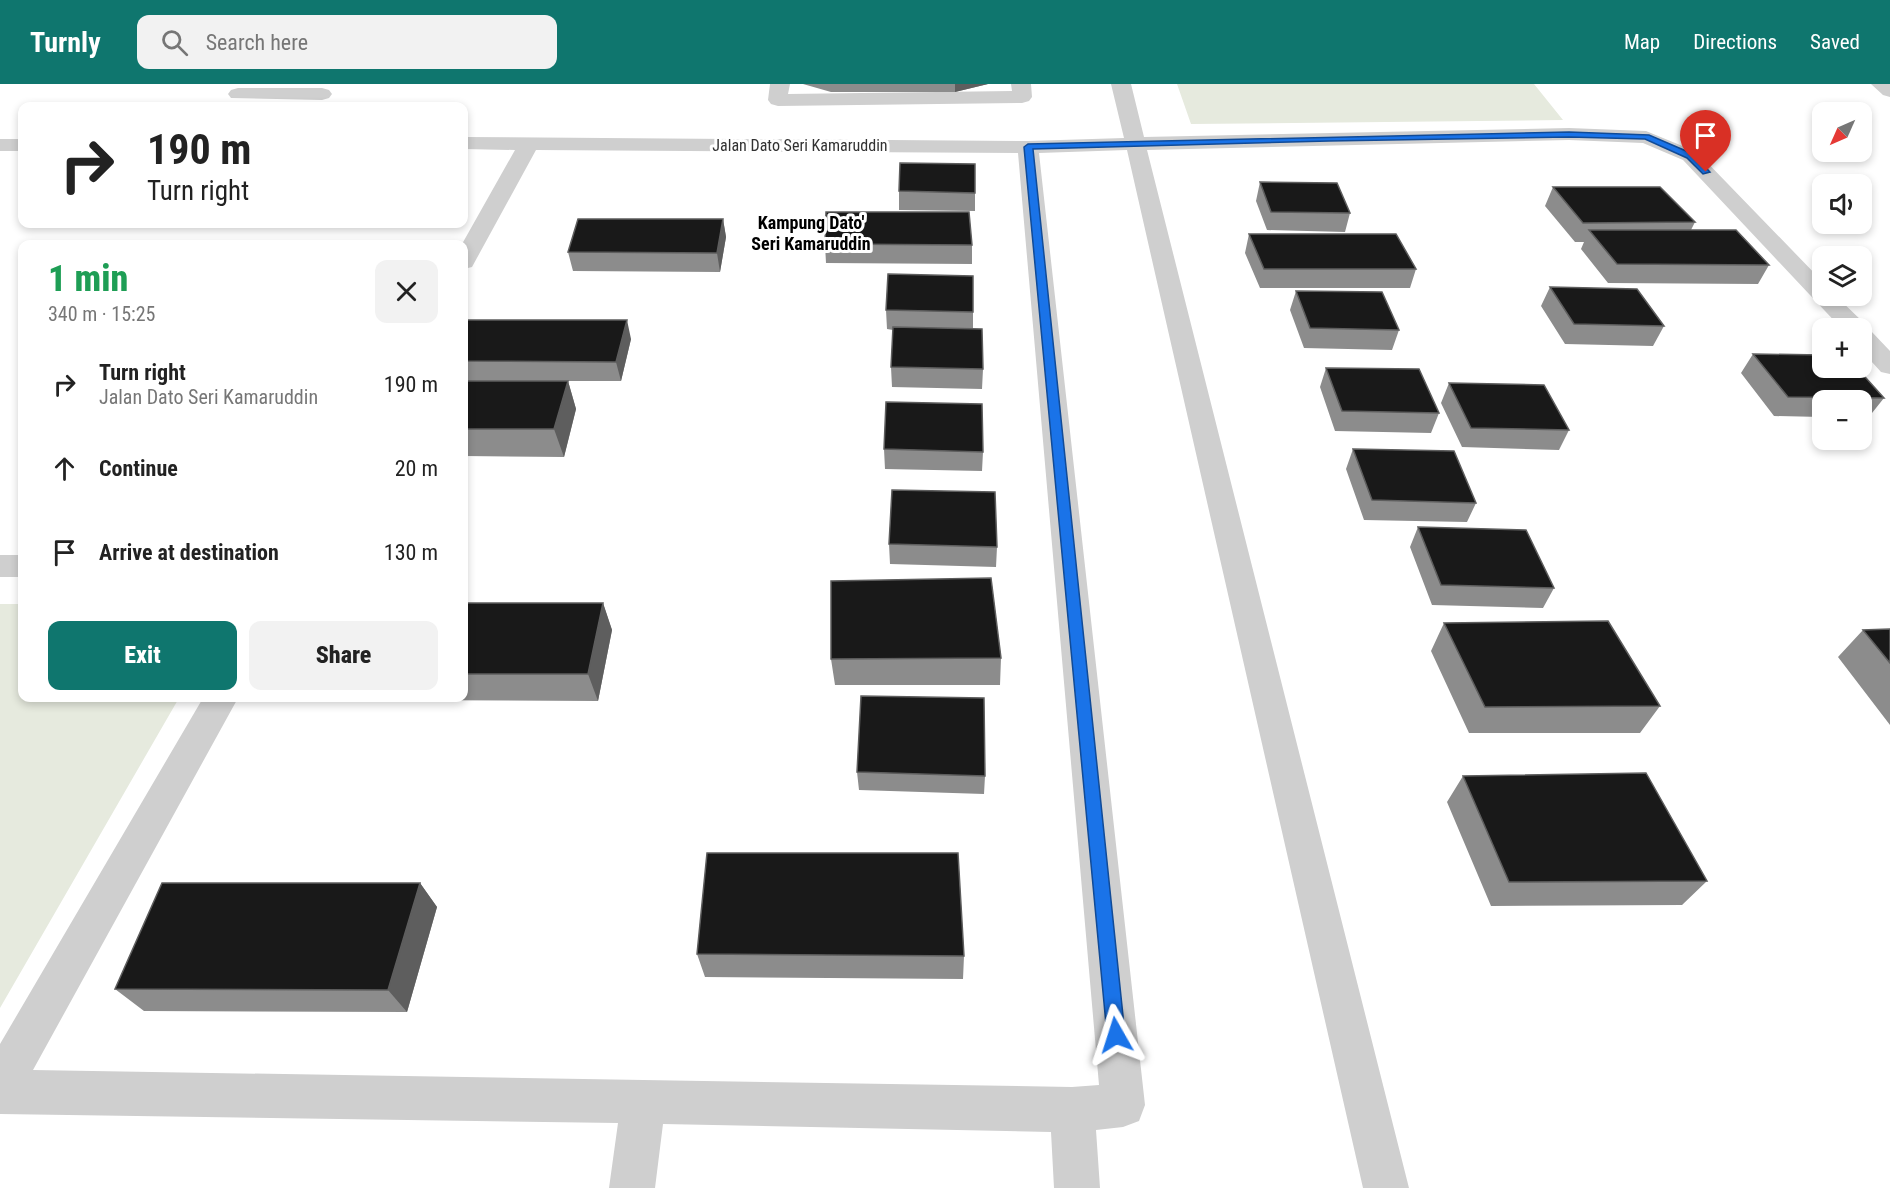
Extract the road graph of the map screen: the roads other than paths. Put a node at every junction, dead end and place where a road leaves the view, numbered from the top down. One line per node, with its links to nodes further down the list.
1 (780, 84): 2 (street)
2 (1021, 84)
3 (1121, 84): 12 (street)
4 (1881, 84): 5 (street)
5 (1890, 91)
6 (322, 94): 7 (street)
7 (237, 95)
8 (468, 143): 9 (street, Jalan Dato Seri Kamaruddin)
9 (529, 143): 13 (street, Jalan Dato Seri Kamaruddin); 14 (street)
10 (0, 145): 11 (street)
11 (18, 145)
12 (1136, 145): 13 (street, Jalan Dato Seri Kamaruddin); 15 (street, Jalan Dato Seri Kamaruddin); 29 (street)
13 (1028, 147): 26 (street)
14 (468, 255)
15 (1812, 284)
16 (1833, 306): 17 (street, Jalan Dato Seri Kamaruddin)
17 (1845, 318)
18 (1872, 347): 19 (street)
19 (1890, 366)
20 (0, 566): 21 (street)
21 (18, 566)
22 (219, 702): 23 (street)
23 (0, 1086)
24 (0, 1092): 25 (street)
25 (643, 1101): 26 (street); 27 (street)
26 (1072, 1110): 28 (street)
27 (632, 1188)
28 (1077, 1188)
29 (1386, 1188)

